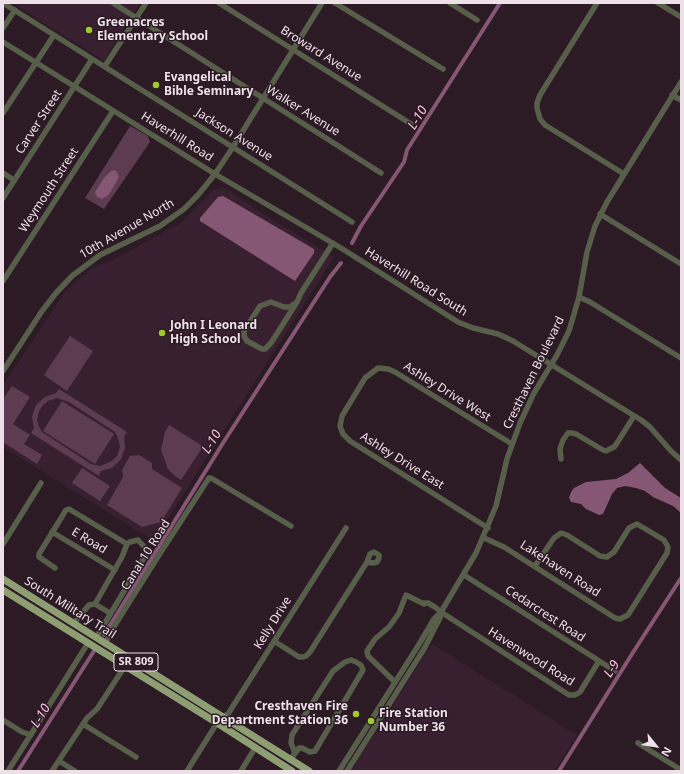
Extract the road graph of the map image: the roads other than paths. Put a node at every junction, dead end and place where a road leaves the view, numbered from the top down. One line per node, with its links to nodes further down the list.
1 (3, 3): 10 (street, Jackson Avenue)
2 (113, 3): 12 (street, Walker Avenue)
3 (146, 3): 12 (street)
4 (219, 3): 17 (street, Broward Avenue)
5 (322, 3): 17 (street, 10th Avenue North)
6 (335, 3): 21 (street)
7 (450, 3): 13 (street)
8 (598, 3): 34 (street)
9 (658, 3): 11 (street)
10 (15, 10): 14 (street); 15 (street, Jackson Avenue)
11 (681, 17)
12 (136, 19): 20 (street); 25 (street, Walker Avenue)
13 (477, 20)
14 (3, 28)
15 (54, 34): 18 (street, Jackson Avenue); 19 (street)
16 (3, 42): 19 (street, Haverhill Road)
17 (293, 50): 25 (street, 10th Avenue North); 29 (street, Broward Avenue)
18 (92, 59): 20 (street, Jackson Avenue); 23 (street, Carver Street)
19 (35, 63): 23 (street, Haverhill Road); 28 (street)
20 (105, 66): 30 (street, Jackson Avenue)
21 (443, 69)
22 (681, 82): 24 (street, Cresthaven Boulevard)
23 (75, 87): 27 (street, Haverhill Road); 35 (street, Carver Street)
24 (672, 95): 26 (street); 34 (street, Cresthaven Boulevard)
25 (263, 98): 30 (street, 10th Avenue North); 32 (street, Walker Avenue)
26 (681, 100)
27 (113, 111): 33 (street, Haverhill Road); 42 (street, Weymouth Street)
28 (3, 113)
29 (411, 124)
30 (233, 147): 33 (street, 10th Avenue North); 38 (street, Jackson Avenue)
31 (3, 173): 35 (street)
32 (382, 173)
33 (215, 174): 39 (street, Haverhill Road); 47 (street, 10th Avenue North)
34 (624, 174): 37 (street, Cresthaven Boulevard)
35 (14, 180): 36 (street, Carver Street)
36 (3, 198)
37 (600, 214): 41 (street); 43 (street, Cresthaven Boulevard)
38 (352, 222)
39 (333, 243): 40 (street, Haverhill Road); 44 (street)
40 (341, 248): 46 (street, Haverhill Road South)
41 (681, 264)
42 (3, 281)
43 (579, 297): 45 (street); 46 (street, Cresthaven Boulevard)
44 (297, 302): 44 (street)
45 (681, 358)
46 (552, 364): 49 (street, Haverhill Road South); 50 (street, Cresthaven Boulevard)
47 (3, 371)
48 (355, 393): 50 (street, Ashley Drive West); 56 (street, Ashley Drive East)
49 (634, 416): 51 (street); 52 (street, Haverhill Road South)
50 (512, 444): 56 (street, Cresthaven Boulevard)
51 (561, 458)
52 (681, 460)
53 (41, 483): 59 (street)
54 (291, 526): 76 (street, Canal 10 Road)
55 (346, 528): 74 (street, Kelly Drive)
56 (488, 528): 58 (street, Cresthaven Boulevard)
57 (52, 532): 60 (street); 63 (street); 64 (street, E Road)
58 (484, 538): 62 (street, Lakehaven Road); 65 (street, Cresthaven Boulevard)
59 (3, 544)
60 (127, 544): 64 (street); 69 (street)
61 (367, 562): 74 (street)
62 (535, 566): 62 (street, Lakehaven Road)
63 (55, 568)
64 (115, 570): 68 (street)
65 (464, 575): 70 (street, Cresthaven Boulevard); 78 (street, Cedarcrest Road)
66 (4, 580): 71 (main road, South Military Trail / SR 809)
67 (3, 590): 72 (main road, South Military Trail / SR 809)
68 (95, 604): 69 (street); 71 (street)
69 (111, 612): 73 (street)
70 (441, 612): 78 (street, Havenwood Road); 82 (street, Cresthaven Boulevard); 82 (street, Havenwood Road); 104 (street, Cresthaven Boulevard)
71 (73, 624): 73 (main road, South Military Trail / SR 809)
72 (74, 634): 75 (main road, South Military Trail / SR 809); 77 (main road)
73 (96, 638): 76 (main road, South Military Trail / SR 809)
74 (274, 641): 84 (street, Kelly Drive)
75 (88, 643): 80 (main road, South Military Trail / SR 809); 88 (street)
76 (106, 644): 77 (main road, South Military Trail / SR 809)
77 (122, 654): 79 (main road, South Military Trail / SR 809)
78 (599, 661): 81 (street, Cedarcrest Road)
79 (139, 664): 80 (street); 84 (main road, South Military Trail / SR 809)
80 (125, 666): 84 (main road, South Military Trail / SR 809); 85 (street)
81 (615, 671)
82 (396, 680): 103 (street, Cresthaven Boulevard)
83 (3, 720): 88 (street)
84 (217, 720): 86 (main road, South Military Trail / SR 809); 87 (main road, South Military Trail / SR 809); 99 (street, Kelly Drive)
85 (83, 724): 92 (street); 94 (street)
86 (240, 728): 87 (main road); 93 (main road, South Military Trail / SR 809)
87 (229, 731): 90 (main road, South Military Trail / SR 809)
88 (31, 735): 96 (street)
89 (638, 743): 95 (street)
90 (255, 748): 100 (street); 101 (main road, South Military Trail / SR 809)
91 (295, 753): 91 (street); 93 (street)
92 (136, 757)
93 (290, 760): 102 (main road, South Military Trail / SR 809)
94 (59, 761): 97 (street); 98 (street)
95 (681, 770)
96 (8, 771)
97 (52, 771)
98 (74, 771)
99 (187, 771)
100 (241, 771)
101 (292, 771)
102 (309, 771)
103 (339, 771)
104 (347, 771)

